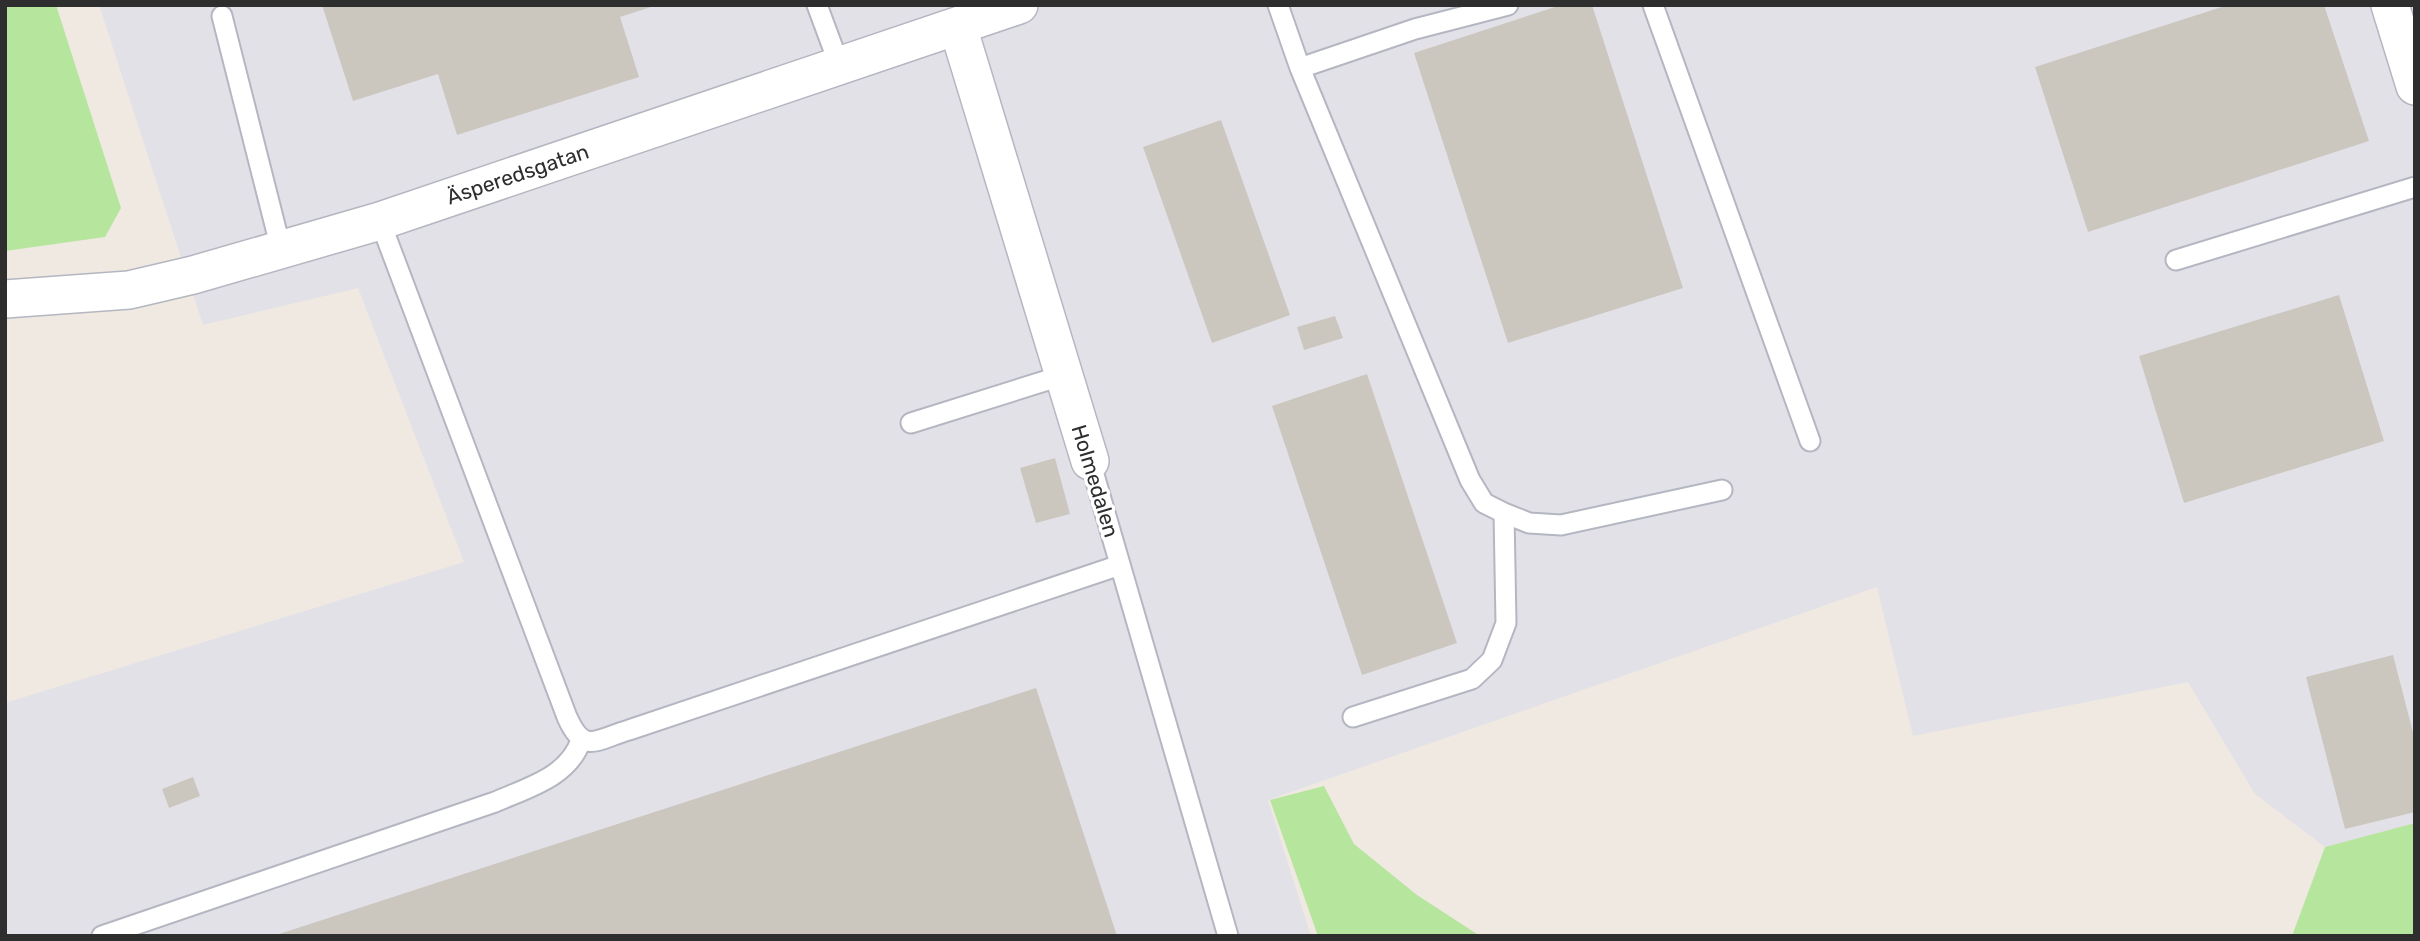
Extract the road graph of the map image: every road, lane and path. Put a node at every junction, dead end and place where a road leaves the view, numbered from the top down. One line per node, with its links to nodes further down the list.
1 (817, 5): 9 (lane)
2 (1019, 5): 8 (street, Äsperedsgatan)
3 (1278, 5): 10 (lane)
4 (1508, 5): 10 (lane)
5 (1653, 5): 19 (lane)
6 (2390, 5): 11 (street)
7 (222, 16): 14 (lane)
8 (958, 27): 9 (street, Äsperedsgatan); 17 (street, Holmedalen)
9 (839, 67): 13 (street, Äsperedsgatan)
10 (1300, 68): 22 (lane)
11 (2412, 70)
12 (2415, 187): 15 (lane)
13 (380, 220): 14 (street, Äsperedsgatan); 25 (lane)
14 (281, 249): 16 (street, Äsperedsgatan)
15 (2176, 260)
16 (5, 299)
17 (1064, 375): 18 (lane); 20 (street, Holmedalen)
18 (911, 424)
19 (1810, 441)
20 (1090, 461): 23 (lane, Holmedalen)
21 (1723, 489): 22 (lane)
22 (1504, 513): 24 (lane)
23 (1120, 565): 25 (lane); 27 (lane, Holmedalen)
24 (1353, 718)
25 (581, 740): 26 (lane)
26 (102, 936)
27 (1228, 936)

